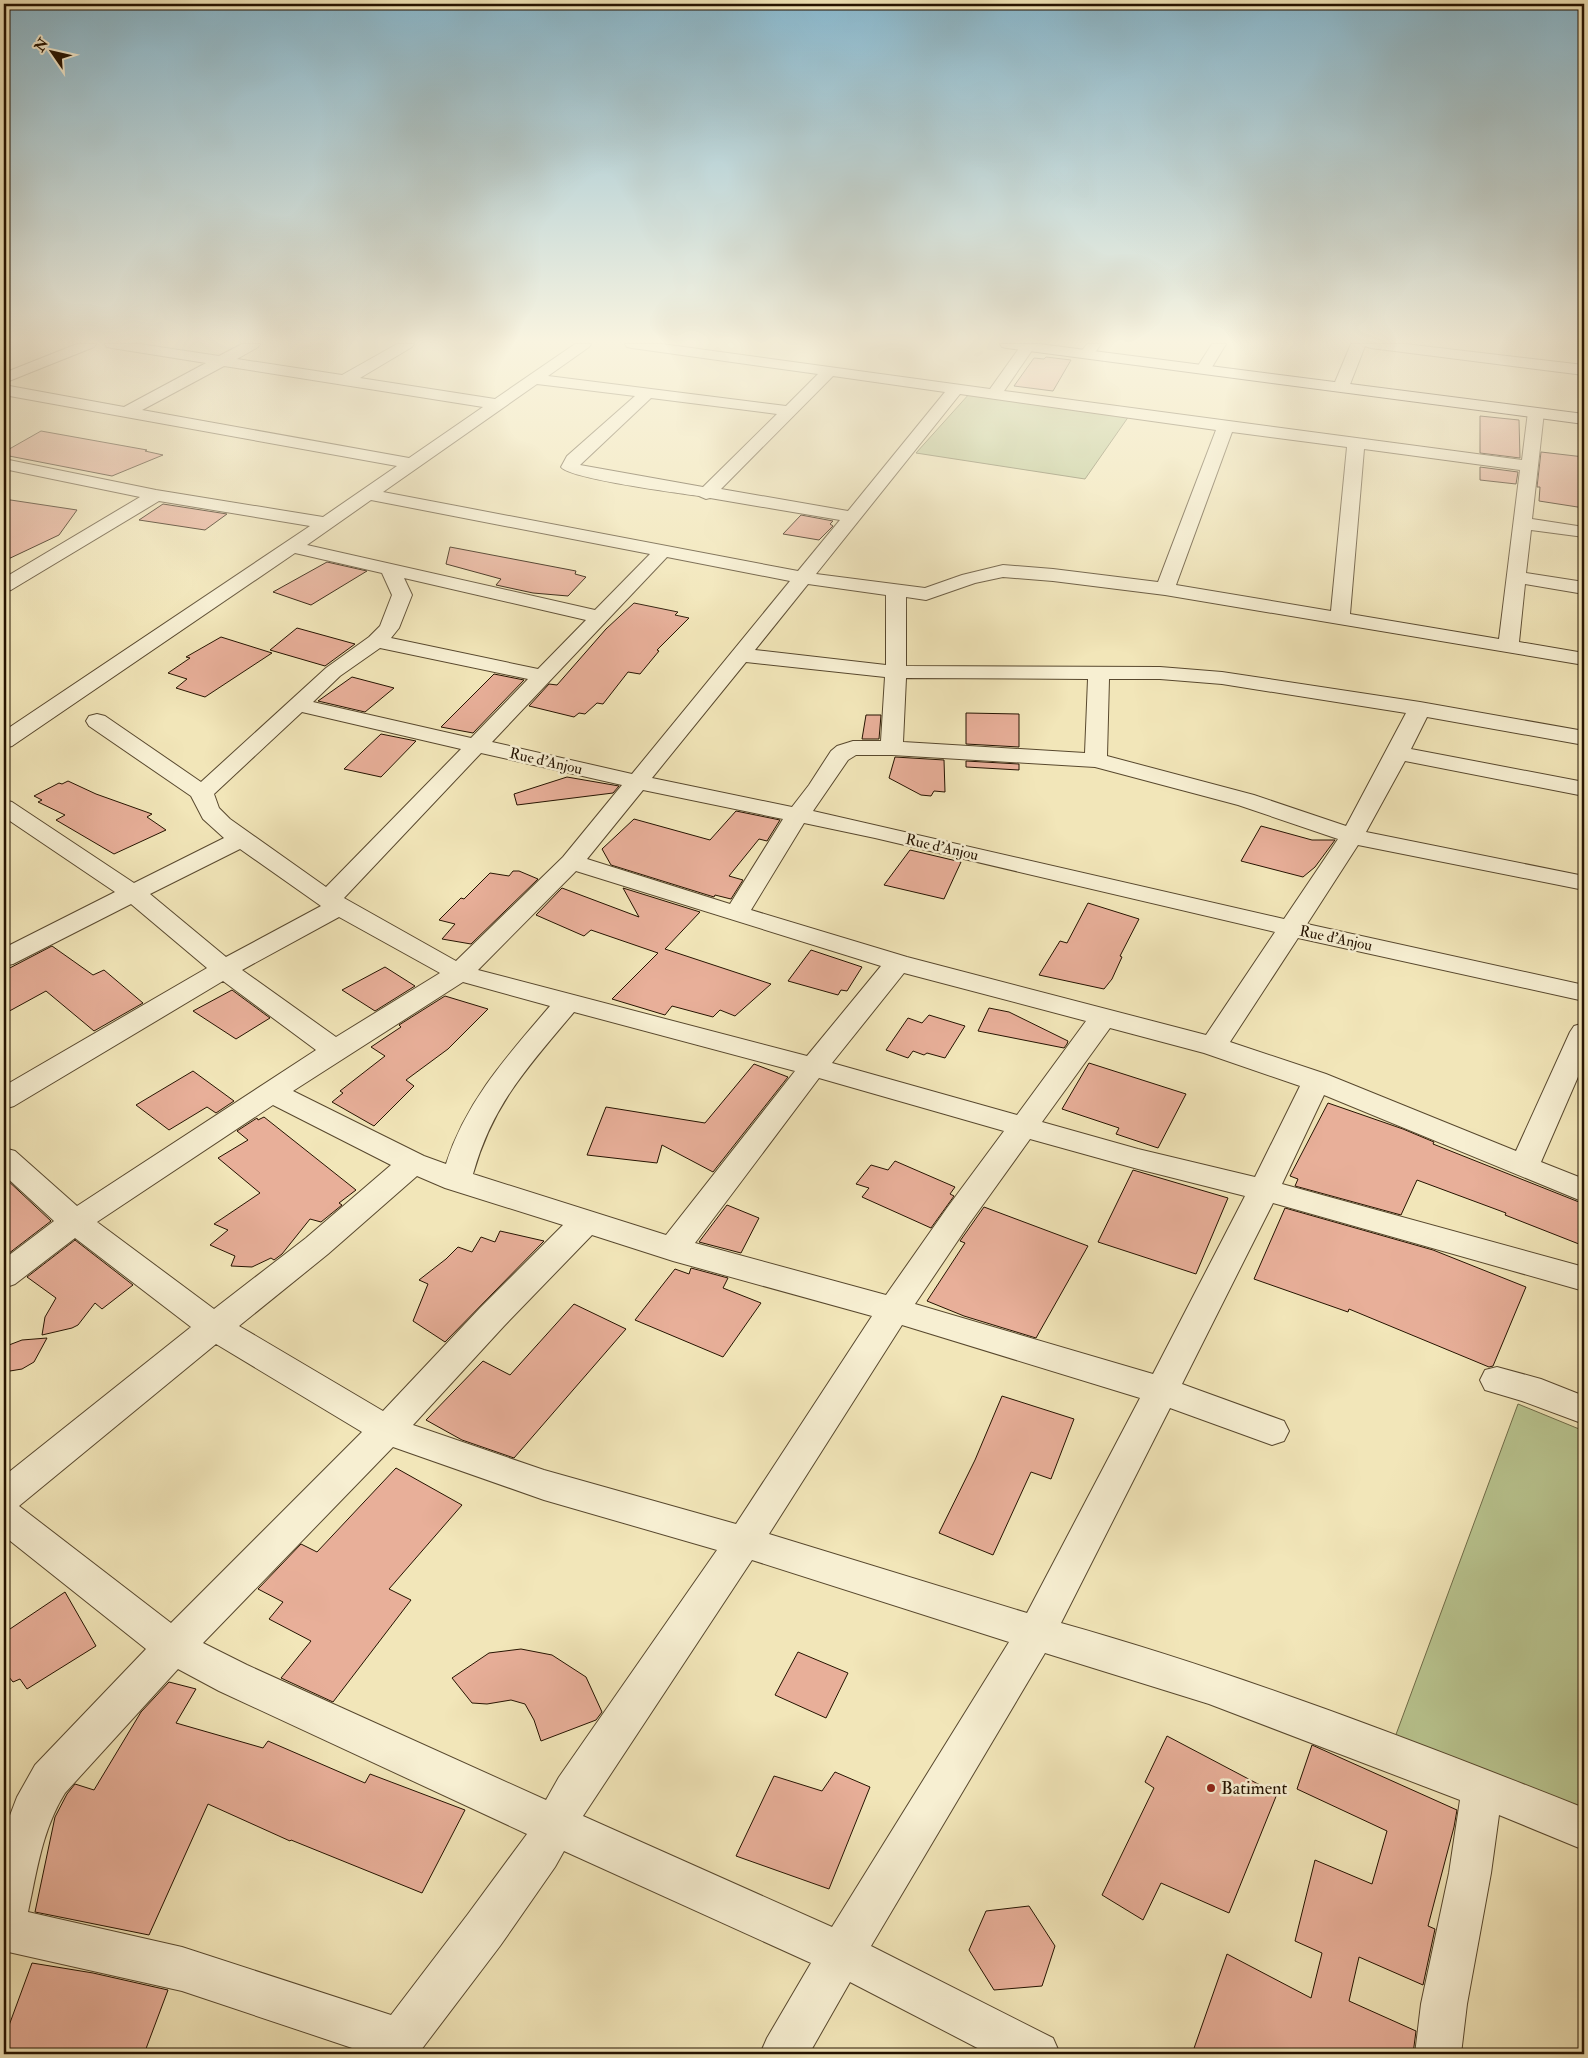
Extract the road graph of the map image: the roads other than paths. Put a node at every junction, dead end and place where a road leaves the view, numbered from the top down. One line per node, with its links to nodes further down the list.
1 (281, 440): 11 (street)
2 (447, 440): 11 (street)
3 (595, 440): 16 (street)
4 (761, 440): 16 (street)
5 (915, 440): 18 (street)
6 (1221, 440): 29 (street)
7 (1340, 440): 9 (street)
8 (1532, 440): 12 (street)
9 (1356, 442): 12 (street); 32 (street)
10 (4, 464): 13 (street)
11 (413, 464): 15 (street)
12 (1529, 466): 19 (street)
13 (27, 469): 14 (street); 17 (street)
14 (4, 481)
15 (368, 494): 20 (street); 23 (street)
16 (706, 494): 18 (street)
17 (156, 495): 20 (street); 27 (street)
18 (853, 517): 26 (street)
19 (1522, 523): 21 (street); 25 (street)
20 (326, 524): 22 (street)
21 (1584, 532)
22 (292, 547): 24 (street); 44 (street)
23 (662, 552): 26 (street); 31 (street)
24 (390, 569): 31 (street); 33 (street)
25 (1517, 577): 28 (street); 34 (street)
26 (803, 578): 30 (street); 35 (street)
27 (4, 586)
28 (1584, 588)
29 (1164, 589): 30 (street); 32 (street)
30 (896, 591): 37 (street)
31 (600, 617): 39 (street)
32 (1340, 618): 34 (street)
33 (376, 641): 39 (street); 40 (street)
34 (1508, 647): 36 (street)
35 (741, 655): 37 (street); 49 (street)
36 (1584, 660)
37 (896, 672): 38 (street); 46 (street)
38 (1099, 673): 41 (street); 48 (street)
39 (544, 676): 45 (street)
40 (298, 706): 45 (street, Rue d’Anjou); 51 (street)
41 (1420, 708): 43 (street); 47 (street)
42 (97, 721): 51 (street)
43 (1584, 738)
44 (4, 742)
45 (477, 745): 49 (street, Rue d’Anjou); 59 (street)
46 (892, 748): 48 (street); 53 (street)
47 (1398, 753): 50 (street); 54 (street)
48 (1096, 760): 54 (street)
49 (638, 782): 53 (street, Rue d’Anjou); 56 (street)
50 (1584, 789)
51 (202, 793): 55 (street)
52 (4, 807): 58 (street)
53 (798, 814): 60 (street); 61 (street, Rue d’Anjou)
54 (1352, 836): 57 (street); 61 (street)
55 (240, 839): 58 (street); 59 (street)
56 (572, 862): 60 (street); 65 (street)
57 (1584, 883)
58 (133, 893): 62 (street); 64 (street)
59 (334, 903): 64 (street); 65 (street)
60 (736, 914): 63 (street)
61 (1289, 928): 66 (street, Rue d’Anjou); 70 (street)
62 (4, 958)
63 (898, 963): 68 (street); 72 (street)
64 (224, 969): 71 (street); 75 (street)
65 (459, 972): 67 (street); 71 (street)
66 (1584, 993)
67 (568, 1002): 72 (street); 80 (street)
68 (1104, 1016): 70 (street); 76 (street)
69 (1584, 1032): 79 (street)
70 (1213, 1046): 73 (street)
71 (335, 1050): 74 (street)
72 (814, 1067): 76 (street); 85 (street)
73 (1316, 1080): 79 (street); 81 (street)
74 (273, 1093): 78 (street); 83 (street)
75 (4, 1099)
76 (1025, 1127): 81 (street); 88 (street)
77 (4, 1158): 83 (street)
78 (413, 1163): 80 (street); 89 (street)
79 (1525, 1165): 82 (street)
80 (456, 1180): 84 (street)
81 (1264, 1190): 87 (street); 91 (street)
82 (1584, 1191)
83 (74, 1222): 86 (street); 89 (street)
84 (585, 1222): 85 (street); 93 (street)
85 (673, 1249): 88 (street)
86 (4, 1276)
87 (1584, 1279)
88 (894, 1310): 91 (street); 97 (street)
89 (214, 1326): 93 (street); 95 (street)
90 (1497, 1380): 92 (street)
91 (1160, 1390): 94 (street); 98 (street)
92 (1584, 1410)
93 (387, 1430): 97 (street); 99 (street)
94 (1272, 1431)
95 (4, 1497)
96 (4, 1514): 99 (street)
97 (744, 1542): 98 (street); 101 (street)
98 (1036, 1633): 100 (street); 105 (street)
99 (173, 1647): 101 (street); 103 (street)
100 (1482, 1788): 102 (street); 109 (street)
101 (556, 1826): 105 (street); 106 (street)
102 (1584, 1829)
103 (4, 1923)
104 (4, 1929): 106 (street)
105 (841, 1954): 107 (street); 108 (street)
106 (395, 2048)
107 (783, 2054)
108 (1037, 2054)
109 (1438, 2054)

